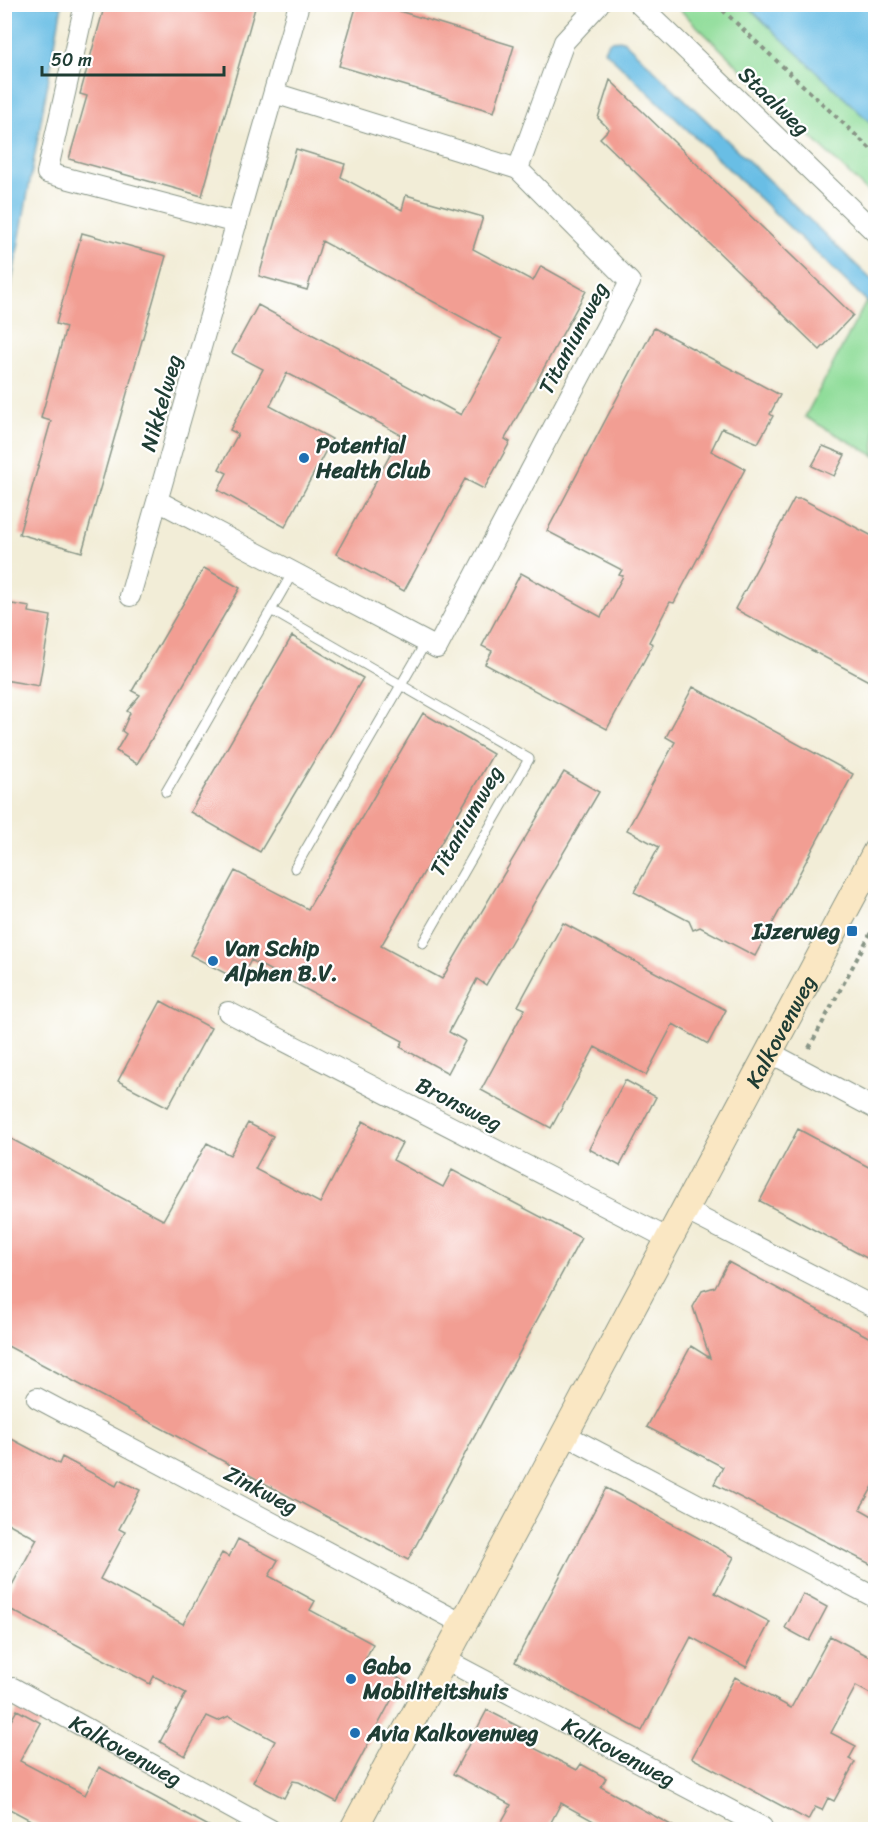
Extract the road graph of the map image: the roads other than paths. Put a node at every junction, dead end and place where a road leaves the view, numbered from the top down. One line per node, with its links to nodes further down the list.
1 (85, 4): 7 (street)
2 (299, 4): 5 (street, Nikkelweg)
3 (600, 4): 6 (street)
4 (639, 4): 8 (street, Staalweg)
5 (274, 93): 6 (street); 7 (street, Nikkelweg)
6 (518, 169): 13 (street, Titaniumweg)
7 (237, 223): 9 (street, Nikkelweg)
8 (876, 233)
9 (158, 501): 10 (street); 11 (street, Nikkelweg)
10 (293, 572): 12 (lane); 13 (street)
11 (130, 596)
12 (271, 610): 14 (lane, Titaniumweg); 15 (lane)
13 (426, 642): 14 (lane)
14 (401, 685): 17 (lane); 18 (lane, Titaniumweg)
15 (166, 792)
16 (876, 852): 20 (street, Kalkovenweg)
17 (295, 868)
18 (423, 942)
19 (228, 1012): 23 (street, Bronsweg)
20 (769, 1052): 21 (street); 22 (street, Kalkovenweg)
21 (876, 1109)
22 (685, 1210): 23 (street, Kalkovenweg); 24 (street)
23 (669, 1239): 26 (street, Kalkovenweg)
24 (876, 1308)
25 (37, 1398): 28 (street, Zinkweg)
26 (564, 1434): 27 (street); 28 (street, Kalkovenweg)
27 (876, 1598)
28 (463, 1624): 29 (street, Kalkovenweg)
29 (444, 1659): 31 (street, Kalkovenweg); 33 (street, Kalkovenweg)
30 (13, 1688): 32 (street, Kalkovenweg)
31 (762, 1827)
32 (271, 1830)
33 (353, 1830)

